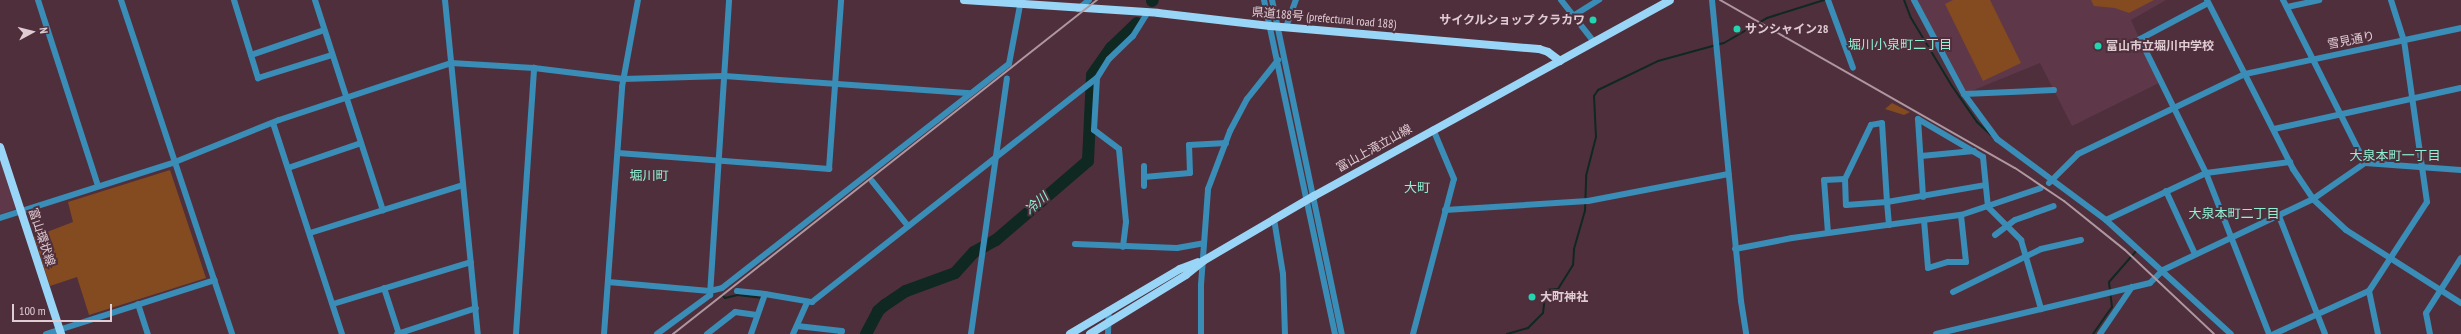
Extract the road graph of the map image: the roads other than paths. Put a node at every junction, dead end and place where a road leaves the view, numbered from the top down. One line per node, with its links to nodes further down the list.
1 (38, 0): 81 (street)
2 (121, 0): 67 (street)
3 (234, 0): 34 (street)
4 (315, 0): 31 (street)
5 (445, 0): 39 (street)
6 (638, 0): 46 (street)
7 (729, 0): 43 (street)
8 (842, 0): 47 (street)
9 (964, 0): 23 (main road, 県道188号 (prefectural road 188))
10 (1089, 0): 26 (street)
11 (1264, 0): 29 (street)
12 (1272, 0): 29 (street)
13 (1296, 0): 29 (street)
14 (1561, 0): 28 (street)
15 (1600, 0): 28 (street)
16 (1670, 0): 33 (main road, 富山上滝立山線)
17 (1712, 0): 75 (street)
18 (1828, 0): 41 (street)
19 (1914, 0): 51 (street)
20 (2283, 0): 25 (street)
21 (2319, 0): 25 (street)
22 (2391, 0): 32 (street)
23 (1020, 2): 26 (main road, 県道188号 (prefectural road 188)); 50 (street)
24 (2207, 2): 42 (street); 54 (street)
25 (2286, 7): 36 (street)
26 (1078, 9): 27 (main road, 県道188号 (prefectural road 188))
27 (1148, 12): 29 (main road, 県道188号 (prefectural road 188)); 44 (street)
28 (1573, 16): 33 (street)
29 (1278, 27): 37 (street); 38 (main road, 県道188号 (prefectural road 188)); 87 (street)
30 (2461, 28): 32 (street, 雪見通り)
31 (324, 30): 34 (street); 35 (street)
32 (2404, 41): 36 (street, 雪見通り); 53 (street)
33 (1594, 42): 38 (main road, 富山上滝立山線)
34 (251, 54): 35 (street)
35 (332, 55): 52 (street)
36 (2312, 59): 42 (street, 雪見通り); 55 (street)
37 (1278, 60): 60 (street); 87 (street)
38 (1560, 61): 57 (main road, 富山上滝立山線)
39 (451, 63): 40 (street); 52 (street); 80 (street)
40 (534, 68): 46 (street); 148 (street)
41 (1853, 68)
42 (2245, 74): 54 (street, 雪見通り); 58 (street)
43 (724, 76): 46 (street); 47 (street); 66 (street)
44 (1097, 78): 65 (street); 111 (street)
45 (1007, 79): 65 (street)
46 (623, 80): 63 (street)
47 (834, 84): 50 (street); 66 (street)
48 (2461, 88): 53 (street)
49 (2054, 90): 51 (street)
50 (970, 93): 125 (street)
51 (1964, 94): 79 (street)
52 (346, 97): 56 (street); 59 (street)
53 (2413, 98): 55 (street); 71 (street)
54 (2175, 108): 74 (street); 79 (street, 雪見通り)
55 (2340, 114): 58 (street); 69 (street)
56 (273, 123): 67 (street); 72 (street)
57 (1433, 129): 87 (main road, 富山上滝立山線); 93 (street)
58 (2274, 129): 68 (street)
59 (361, 143): 72 (street); 92 (street)
60 (1226, 143): 76 (street); 109 (street)
61 (0, 147): 94 (main road, 富山環状線)
62 (1974, 151): 64 (street); 64 (street); 83 (street)
63 (618, 153): 66 (street); 121 (street)
64 (1921, 156): 86 (street)
65 (995, 157): 102 (street); 155 (street)
66 (718, 161): 125 (street)
67 (175, 162): 81 (street); 120 (street)
68 (2290, 162): 74 (street); 88 (street)
69 (2365, 163): 71 (street); 88 (street)
70 (1144, 166): 76 (street)
71 (2423, 167): 73 (street); 115 (street)
72 (288, 168): 104 (street)
73 (2461, 170)
74 (2206, 173): 85 (street); 107 (street)
75 (1728, 174): 93 (street); 112 (street)
76 (1144, 177): 82 (street)
77 (1845, 179): 89 (street); 89 (street); 105 (street)
78 (872, 181): 102 (street)
79 (2051, 182): 100 (street)
80 (463, 185): 92 (street); 118 (street)
81 (98, 186): 94 (street)
82 (1144, 186)
83 (1985, 186): 86 (street); 91 (street)
84 (2041, 188): 91 (street)
85 (2166, 191): 100 (street); 113 (street)
86 (1923, 197): 89 (street)
87 (1310, 198): 98 (main road, 富山上滝立山線); 161 (street); 162 (street)
88 (2313, 199): 96 (street); 115 (street)
89 (1888, 202): 101 (street)
90 (2054, 206): 103 (street)
91 (1988, 207): 95 (street); 103 (street)
92 (383, 210): 104 (street)
93 (1446, 210): 163 (street)
94 (21, 212): 97 (street); 141 (main road, 富山環状線)
95 (1962, 215): 99 (street); 99 (street)
96 (2279, 216): 107 (street); 138 (street)
97 (0, 218)
98 (1274, 219): 117 (main road, 富山上滝立山線); 160 (street)
99 (1924, 220): 101 (street)
100 (2106, 220): 119 (street)
101 (1889, 225): 105 (street)
102 (908, 226): 130 (street)
103 (2008, 226): 106 (street); 114 (street)
104 (310, 233): 133 (street)
105 (1828, 233): 112 (street)
106 (1995, 235)
107 (2232, 238): 113 (street); 168 (street)
108 (2081, 240): 114 (street)
109 (1204, 243): 111 (street); 117 (street)
110 (1075, 244): 111 (street)
111 (1123, 247)
112 (1735, 249): 164 (street)
113 (2195, 254): 119 (street)
114 (2026, 255): 128 (street); 135 (street)
115 (2392, 257): 124 (street); 127 (street)
116 (2461, 258): 124 (street)
117 (1203, 261): 136 (main road, 富山上滝立山線); 139 (main road, 富山上滝立山線); 159 (street)
118 (471, 262): 123 (street); 134 (street)
119 (2163, 270): 122 (street); 167 (street)
120 (214, 280): 132 (street); 144 (street)
121 (608, 282): 125 (street); 149 (street)
122 (2132, 287): 135 (street); 166 (street)
123 (384, 288): 133 (street); 146 (street)
124 (2440, 290): 131 (street); 172 (street)
125 (710, 291): 150 (street)
126 (737, 291): 129 (street)
127 (2369, 291): 138 (street); 171 (street)
128 (1953, 292)
129 (765, 294): 130 (street); 137 (street)
130 (807, 303): 140 (street)
131 (2461, 303)
132 (138, 304): 141 (street); 143 (street)
133 (333, 304): 145 (street)
134 (476, 308): 146 (street); 147 (street)
135 (2041, 309): 165 (street)
136 (1109, 310): 139 (street); 156 (main road, 富山上滝立山線)
137 (757, 315): 151 (street); 152 (street)
138 (2318, 315): 169 (street); 170 (street)
139 (1108, 324): 157 (main road, 富山上滝立山線); 158 (street)
140 (796, 326): 153 (street); 154 (street)
141 (60, 332): 142 (street)
142 (46, 334)
143 (148, 334)
144 (232, 334)
145 (342, 334)
146 (398, 334)
147 (478, 334)
148 (516, 334)
149 (604, 334)
150 (657, 334)
151 (707, 334)
152 (751, 334)
153 (793, 334)
154 (841, 334)
155 (971, 334)
156 (1070, 334)
157 (1090, 334)
158 (1108, 334)
159 (1201, 334)
160 (1285, 334)
161 (1335, 334)
162 (1342, 334)
163 (1413, 334)
164 (1746, 334)
165 (1936, 334)
166 (2100, 334)
167 (2231, 334)
168 (2269, 334)
169 (2274, 334)
170 (2325, 334)
171 (2378, 334)
172 (2430, 334)

